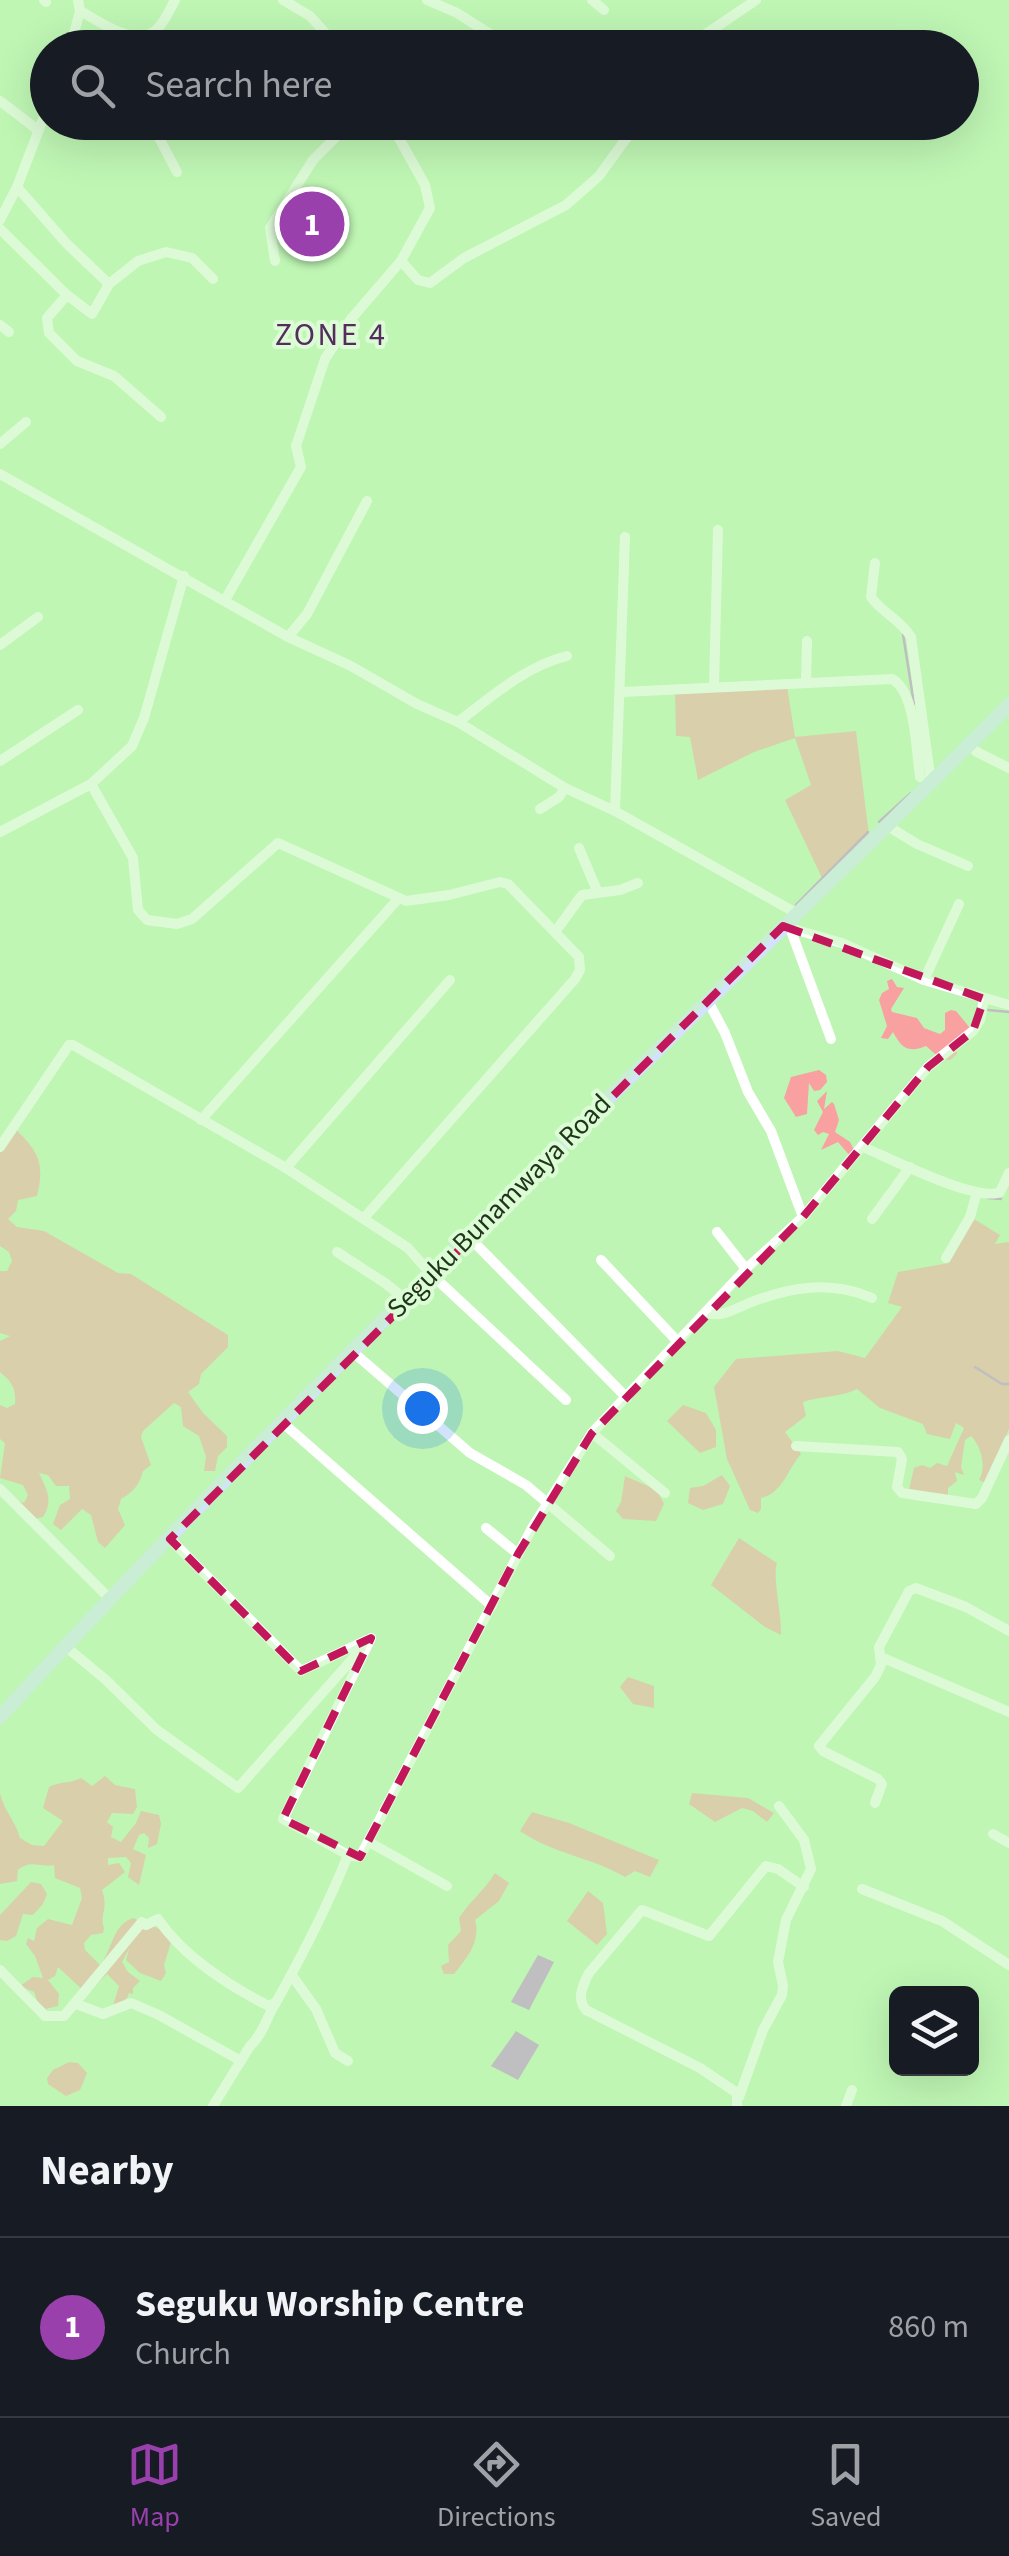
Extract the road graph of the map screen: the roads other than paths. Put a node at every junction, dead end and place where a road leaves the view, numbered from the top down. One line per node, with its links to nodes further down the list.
1 (175, 0): 12 (street)
2 (283, 0): 9 (street)
3 (315, 0): 9 (street)
4 (427, 0): 14 (street)
5 (592, 0): 8 (street)
6 (756, 0): 15 (street)
7 (79, 5): 10 (street); 11 (street)
8 (604, 10)
9 (310, 16): 13 (street)
10 (74, 30)
11 (119, 30)
12 (154, 30)
13 (323, 30)
14 (484, 30)
15 (712, 30)
16 (0, 101): 17 (street)
17 (30, 124)
18 (34, 140): 24 (street)
19 (160, 140): 23 (street)
20 (333, 140): 27 (street)
21 (400, 140): 28 (street)
22 (625, 140): 28 (street)
23 (176, 172)
24 (17, 186): 25 (street); 30 (street)
25 (0, 220)
26 (0, 229): 31 (street)
27 (276, 261)
28 (401, 261): 41 (street)
29 (212, 279): 30 (street)
30 (109, 284): 31 (street)
31 (67, 295): 32 (street)
32 (161, 417)
33 (26, 422): 34 (street)
34 (0, 444)
35 (0, 474): 40 (street)
36 (367, 500): 43 (street)
37 (718, 530): 48 (street)
38 (625, 537): 49 (street)
39 (875, 563): 56 (street)
40 (184, 576): 41 (street); 57 (street)
41 (225, 600): 43 (street)
42 (38, 616): 45 (street)
43 (288, 637): 52 (street)
44 (807, 641): 47 (street)
45 (0, 646)
46 (567, 656): 52 (street)
47 (806, 681): 48 (street); 56 (street)
48 (714, 686): 49 (street)
49 (622, 692): 60 (street)
50 (1009, 705): 53 (main road, Seguku Bunamwaya Road)
51 (78, 710): 54 (street)
52 (458, 722): 58 (street)
53 (969, 745): 55 (street); 56 (main road, Seguku Bunamwaya Road)
54 (0, 761)
55 (1009, 768)
56 (925, 780): 61 (main road, Seguku Bunamwaya Road)
57 (91, 784): 62 (street); 67 (street)
58 (565, 788): 59 (street); 60 (street)
59 (540, 810)
60 (615, 811): 69 (street)
61 (886, 825): 64 (street); 69 (main road, Seguku Bunamwaya Road)
62 (0, 832)
63 (580, 848): 66 (street)
64 (968, 866)
65 (638, 883): 66 (street)
66 (598, 893): 71 (street)
67 (398, 899): 71 (street); 78 (street)
68 (960, 904): 73 (street)
69 (796, 913): 70 (main road, Seguku Bunamwaya Road)
70 (786, 927): 73 (street); 75 (main road, Seguku Bunamwaya Road); 77 (street)
71 (555, 932): 86 (street)
72 (450, 980): 82 (street)
73 (924, 980): 74 (street)
74 (984, 1000): 76 (street); 80 (street)
75 (708, 1001): 85 (street); 89 (main road, Seguku Bunamwaya Road)
76 (1009, 1005)
77 (832, 1039)
78 (201, 1120): 79 (street); 82 (street)
79 (0, 1147)
80 (863, 1147): 81 (street); 85 (street)
81 (910, 1167): 84 (street); 87 (street)
82 (286, 1168): 86 (street)
83 (1009, 1172): 84 (street)
84 (977, 1192): 91 (street)
85 (803, 1217): 93 (street)
86 (364, 1218): 94 (street)
87 (872, 1219)
88 (718, 1232): 93 (street)
89 (468, 1236): 94 (main road, Seguku Bunamwaya Road); 100 (street)
90 (337, 1252): 96 (street)
91 (946, 1258)
92 (601, 1260): 98 (street)
93 (746, 1270): 97 (street)
94 (430, 1273): 96 (main road, Seguku Bunamwaya Road); 101 (street)
95 (872, 1298): 97 (street)
96 (405, 1299): 99 (main road, Seguku Bunamwaya Road)
97 (704, 1313): 98 (street)
98 (678, 1342): 100 (street)
99 (353, 1352): 102 (main road, Seguku Bunamwaya Road); 108 (street)
100 (627, 1398): 103 (street)
101 (566, 1400)
102 (283, 1424): 110 (main road, Seguku Bunamwaya Road); 114 (street)
103 (592, 1433): 107 (street); 108 (street)
104 (1009, 1440): 105 (street)
105 (796, 1446)
106 (0, 1489): 113 (street)
107 (665, 1493)
108 (548, 1504): 111 (street); 112 (street)
109 (486, 1528): 111 (street)
110 (170, 1539): 113 (main road, Seguku Bunamwaya Road); 116 (street)
111 (518, 1554): 114 (street)
112 (610, 1556)
113 (111, 1600): 117 (main road, Seguku Bunamwaya Road)
114 (492, 1606): 124 (street)
115 (1009, 1632): 118 (street)
116 (371, 1638): 117 (street); 126 (street)
117 (65, 1646): 120 (main road, Seguku Bunamwaya Road)
118 (881, 1657): 119 (street); 121 (street)
119 (1009, 1712)
120 (0, 1717)
121 (876, 1802)
122 (779, 1806): 128 (street)
123 (993, 1834): 125 (street)
124 (369, 1842): 126 (street); 127 (street)
125 (1009, 1843)
126 (348, 1855): 132 (street)
127 (446, 1886)
128 (804, 1886): 138 (street); 138 (street)
129 (862, 1888): 130 (street)
130 (1009, 1965)
131 (0, 1970): 134 (street)
132 (293, 1977): 133 (street); 136 (street)
133 (276, 2002): 134 (street); 135 (street)
134 (76, 2004): 135 (street)
135 (241, 2061): 139 (street)
136 (348, 2061)
137 (852, 2090): 140 (street)
138 (740, 2103)
139 (213, 2106)
140 (846, 2106)

